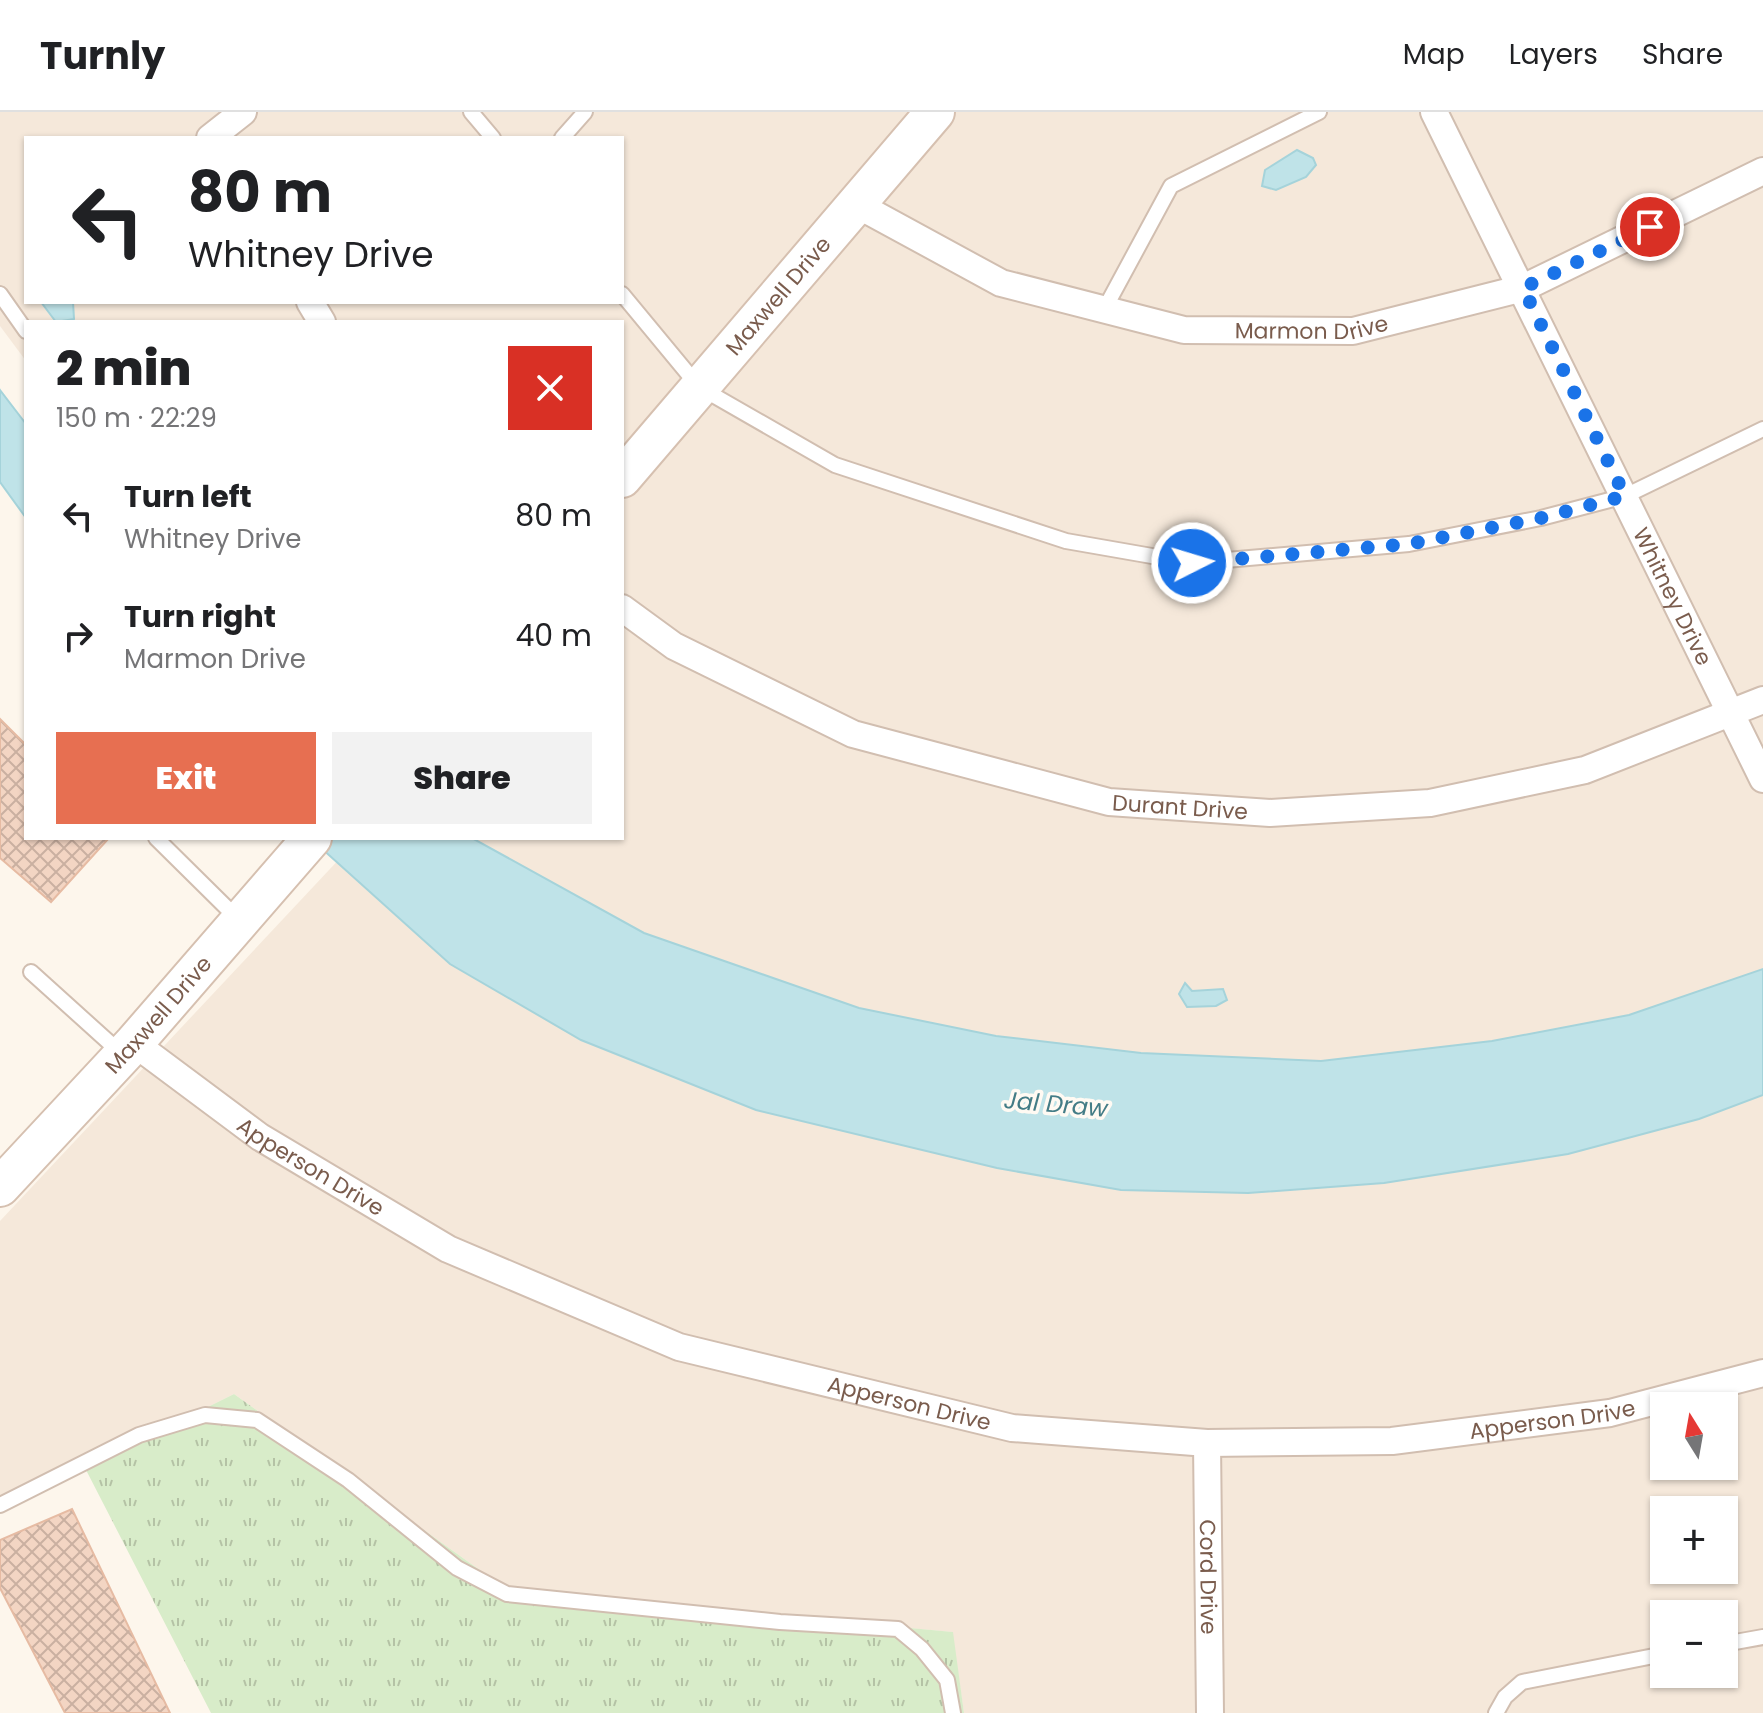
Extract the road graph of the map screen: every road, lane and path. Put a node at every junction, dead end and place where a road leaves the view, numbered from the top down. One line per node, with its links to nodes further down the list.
1 (243, 112): 7 (street)
2 (471, 112): 8 (lane)
3 (585, 112): 9 (lane)
4 (935, 112): 11 (street, Maxwell Drive)
5 (1319, 112): 15 (lane)
6 (1434, 112): 12 (street, Whitney Drive)
7 (210, 136)
8 (491, 136)
9 (564, 136)
10 (1763, 171): 12 (street, Marmon Drive)
11 (854, 203): 15 (street, Marmon Drive); 17 (street, Maxwell Drive)
12 (1523, 288): 15 (street, Marmon Drive); 20 (street, Whitney Drive)
13 (0, 294): 16 (lane)
14 (624, 296): 17 (lane)
15 (1104, 310)
16 (24, 328)
17 (699, 387): 19 (street, Maxwell Drive); 20 (lane)
18 (1763, 429): 20 (lane)
19 (624, 476)
20 (1625, 496): 23 (street, Whitney Drive)
21 (624, 609): 23 (street, Durant Drive)
22 (1763, 700): 23 (street, Durant Drive)
23 (1733, 714): 24 (street, Whitney Drive)
24 (1763, 779)
25 (158, 840): 27 (lane)
26 (310, 840): 27 (street, Maxwell Drive)
27 (240, 921): 29 (street, Maxwell Drive)
28 (31, 972): 29 (lane)
29 (129, 1049): 30 (street, Maxwell Drive); 32 (street, Apperson Drive)
30 (0, 1187)
31 (1763, 1373): 32 (street, Apperson Drive)
32 (1207, 1443): 38 (street, Cord Drive)
33 (0, 1505): 37 (lane)
34 (1763, 1637): 35 (lane)
35 (1738, 1641)
36 (1650, 1656): 39 (lane)
37 (953, 1713)
38 (1210, 1713)
39 (1496, 1713)

